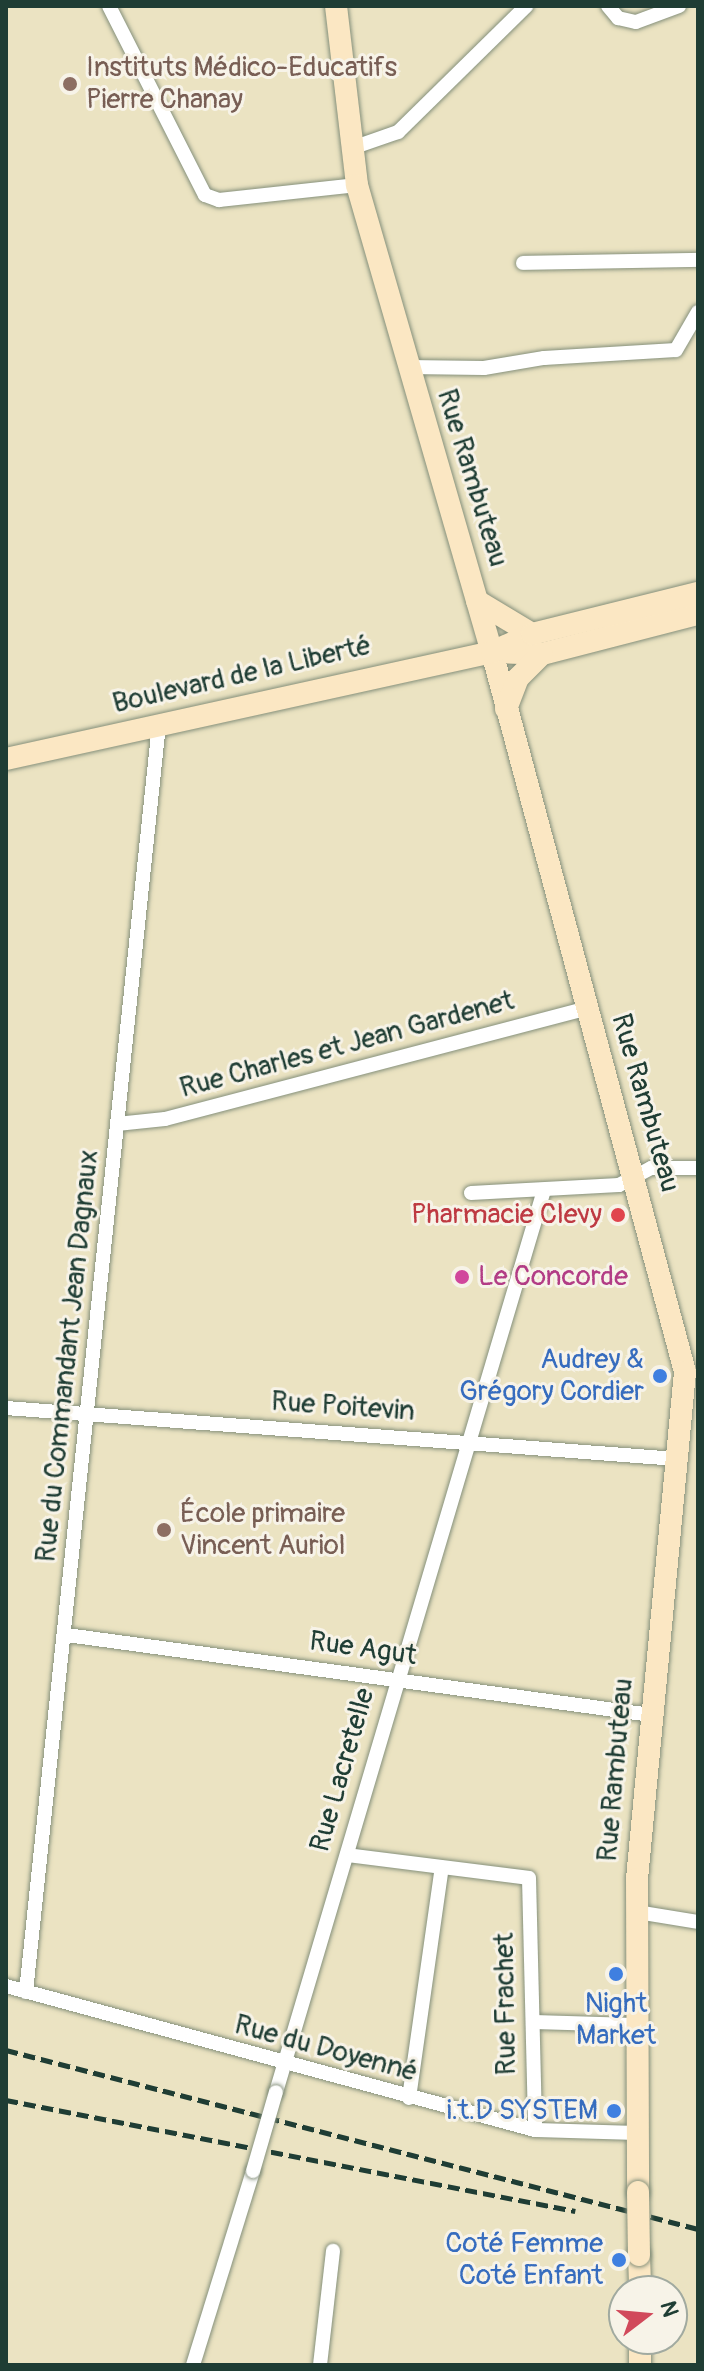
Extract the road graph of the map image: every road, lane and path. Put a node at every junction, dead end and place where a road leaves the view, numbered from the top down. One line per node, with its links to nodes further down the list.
1 (109, 6): 7 (street)
2 (336, 6): 6 (street, Rue Rambuteau)
3 (526, 6): 6 (street)
4 (608, 6): 5 (street)
5 (679, 6)
6 (352, 148): 7 (street, Rue Rambuteau)
7 (357, 185): 11 (street, Rue Rambuteau)
8 (698, 260): 9 (street)
9 (523, 263)
10 (698, 312): 11 (street)
11 (408, 367): 13 (street, Rue Rambuteau)
12 (698, 593): 15 (street)
13 (477, 601): 15 (street); 16 (street, Rue Rambuteau)
14 (698, 614): 15 (street)
15 (537, 644): 16 (street, Boulevard de la Liberté); 17 (street)
16 (492, 652): 17 (street, Rue Rambuteau); 18 (street, Boulevard de la Liberté)
17 (506, 709): 20 (street, Rue Rambuteau)
18 (159, 724): 19 (street, Boulevard de la Liberté); 21 (street, Rue du Commandant Jean Dagnaux)
19 (6, 759)
20 (588, 1008): 21 (street, Rue Charles et Jean Gardenet); 23 (street, Rue Rambuteau)
21 (117, 1124): 27 (street, Rue du Commandant Jean Dagnaux)
22 (698, 1168): 23 (street)
23 (634, 1176): 24 (street); 29 (street, Rue Rambuteau)
24 (544, 1190): 25 (street); 28 (street, Rue Lacretelle)
25 (471, 1193)
26 (6, 1408): 27 (street, Rue Poitevin)
27 (90, 1414): 28 (street, Rue Poitevin); 30 (street, Rue du Commandant Jean Dagnaux)
28 (466, 1443): 29 (street, Rue Poitevin); 31 (street, Rue Lacretelle)
29 (676, 1459): 32 (street, Rue Rambuteau)
30 (67, 1635): 31 (street, Rue Agut); 38 (street, Rue du Commandant Jean Dagnaux)
31 (396, 1679): 32 (street, Rue Agut); 33 (street, Rue Lacretelle)
32 (651, 1715): 35 (street, Rue Rambuteau)
33 (347, 1855): 34 (street); 41 (street, Rue Lacretelle)
34 (442, 1867): 39 (street, Rue Frachet); 42 (street)
35 (637, 1912): 36 (street); 40 (street, Rue Rambuteau)
36 (698, 1922)
37 (6, 1986): 38 (street, Rue du Doyenné)
38 (26, 1992): 41 (street, Rue du Doyenné)
39 (533, 2022): 40 (street); 43 (street, Rue Frachet)
40 (635, 2025): 44 (street, Rue Rambuteau)
41 (285, 2065): 42 (street, Rue du Doyenné); 47 (street, Rue Lacretelle, bridge)
42 (409, 2098): 43 (street, Rue du Doyenné)
43 (535, 2130): 44 (street, Rue du Doyenné)
44 (638, 2133): 46 (street, Rue Rambuteau, bridge)
45 (333, 2251): 48 (street)
46 (640, 2275)
47 (193, 2365)
48 (320, 2365)

